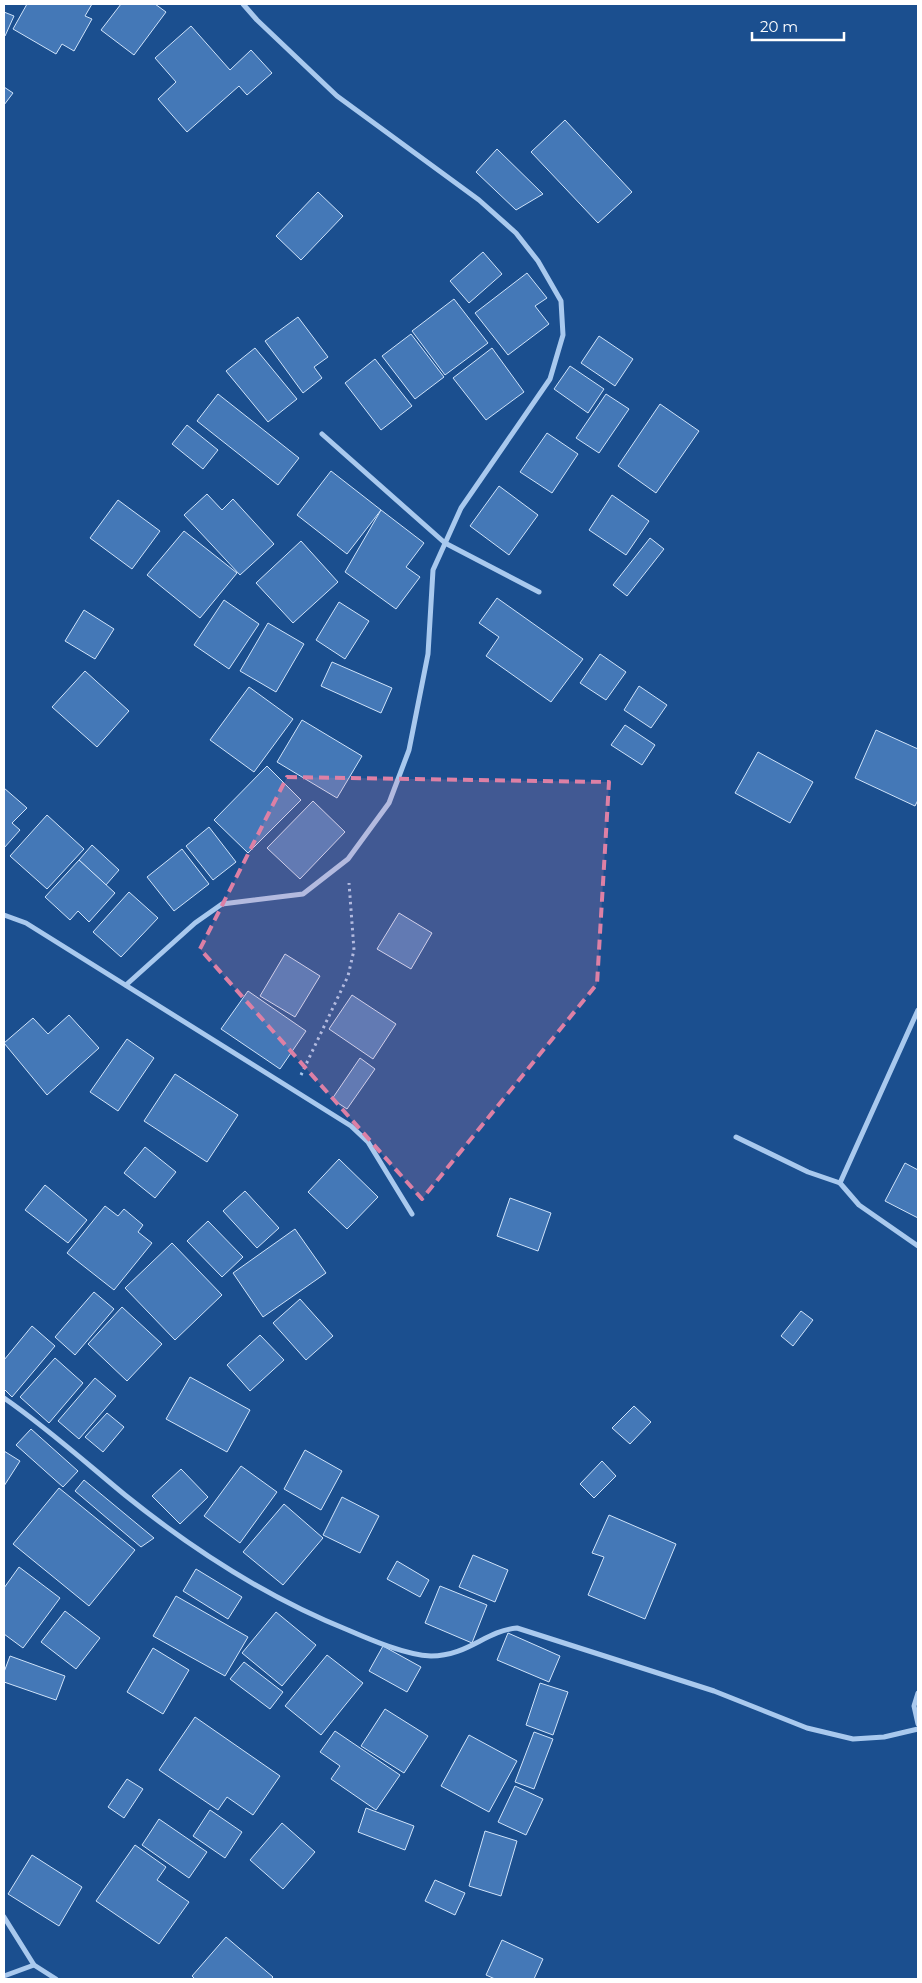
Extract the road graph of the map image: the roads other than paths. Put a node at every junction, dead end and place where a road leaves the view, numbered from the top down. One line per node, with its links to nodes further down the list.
1 (243, 4): 3 (street)
2 (322, 434): 3 (street)
3 (445, 543): 4 (street); 6 (street)
4 (539, 592)
5 (4, 915): 6 (street)
6 (126, 985): 10 (street)
7 (918, 1010): 9 (street)
8 (736, 1137): 9 (street)
9 (840, 1183): 11 (street)
10 (412, 1214)
11 (918, 1246)
12 (4, 1398): 15 (street)
13 (918, 1693): 14 (street)
14 (918, 1724)
15 (918, 1729)
16 (4, 1917): 17 (street)
17 (34, 1965): 18 (street); 19 (street)
18 (4, 1976)
19 (56, 1979)

